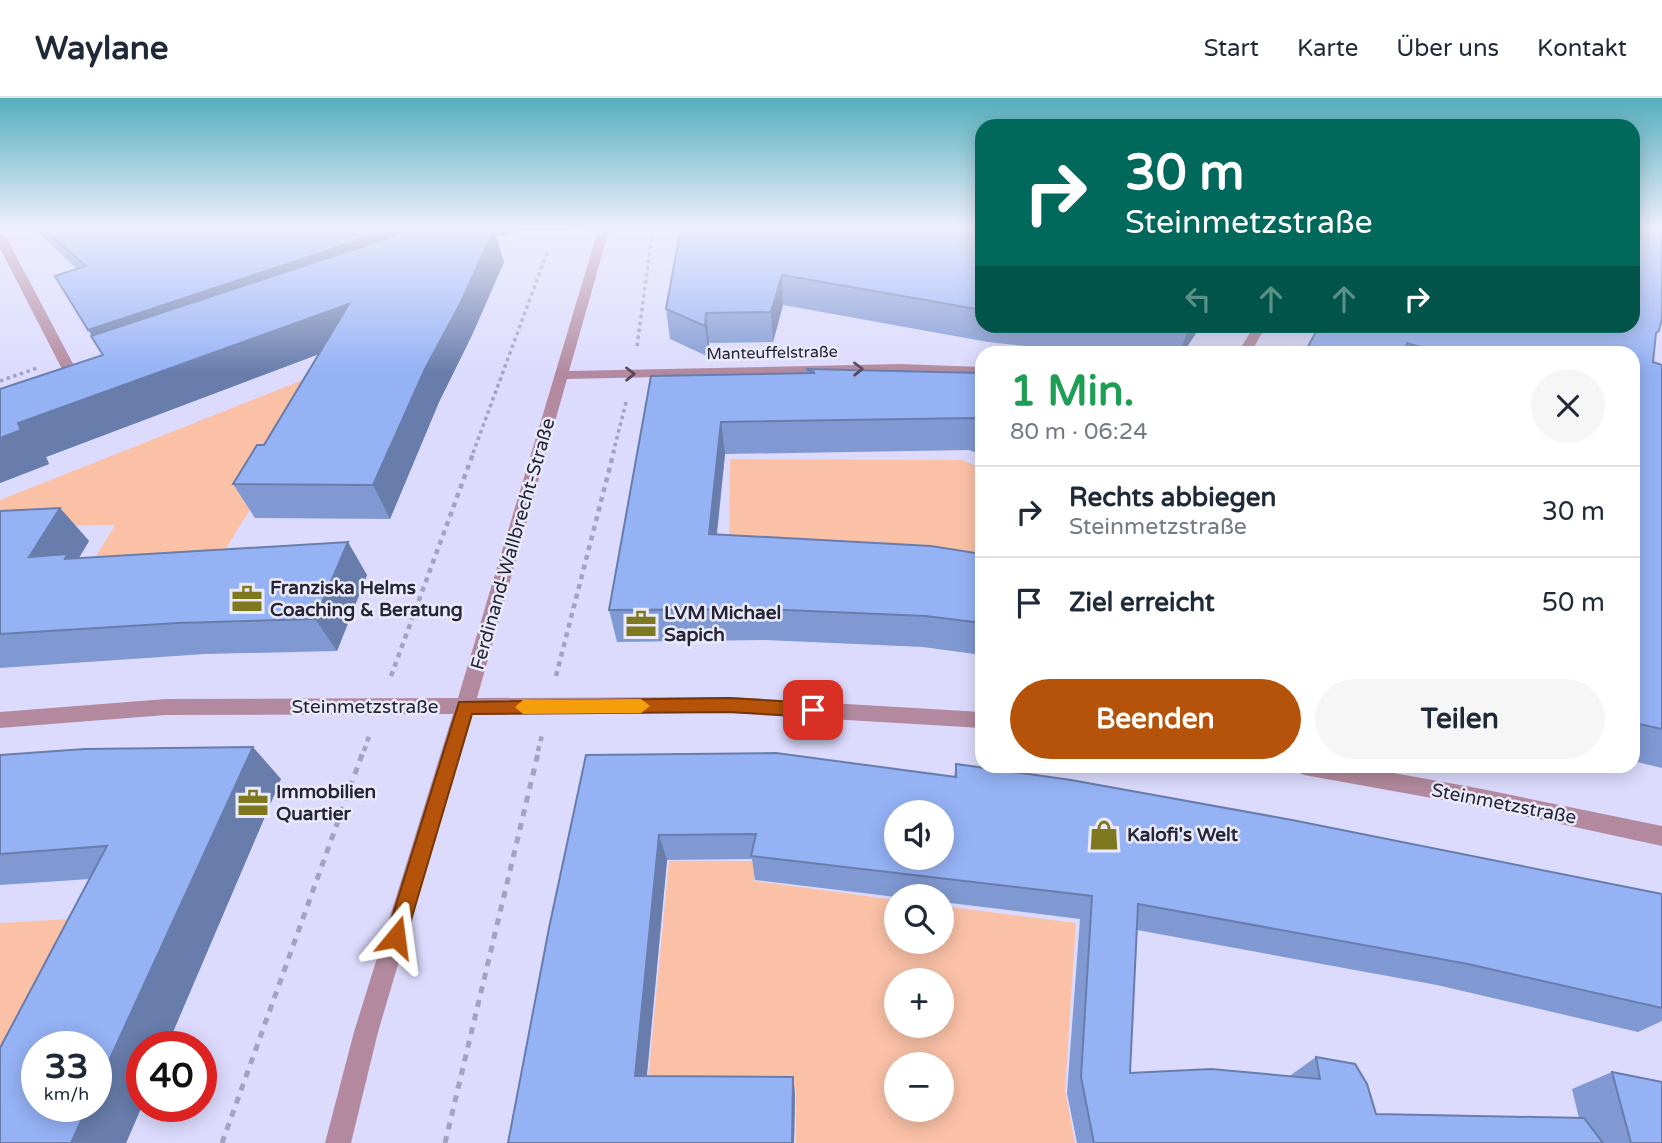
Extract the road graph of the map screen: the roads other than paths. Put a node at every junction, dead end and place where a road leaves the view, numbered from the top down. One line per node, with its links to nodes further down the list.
1 (20, 276): 5 (street)
2 (590, 276): 4 (street, Ferdinand-Wallbrecht-Straße)
3 (975, 372): 4 (street, Manteuffelstraße, one-way to 3)
4 (562, 375): 6 (street, Ferdinand-Wallbrecht-Straße)
5 (73, 377)
6 (465, 707): 7 (street, Steinmetzstraße); 8 (street, Steinmetzstraße); 11 (street, Ferdinand-Wallbrecht-Straße)
7 (0, 720)
8 (975, 720)
9 (1343, 773): 10 (street, Steinmetzstraße)
10 (1662, 836)
11 (338, 1143)

